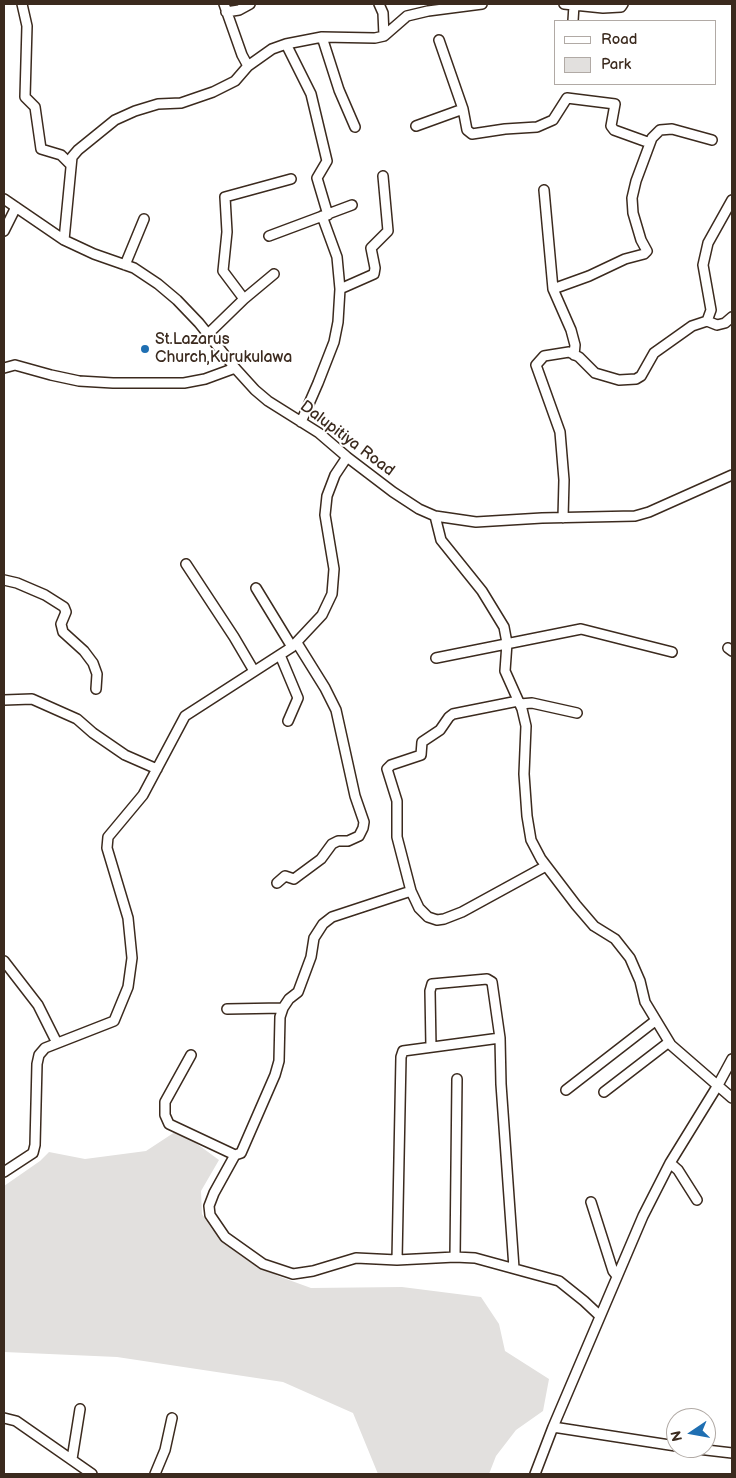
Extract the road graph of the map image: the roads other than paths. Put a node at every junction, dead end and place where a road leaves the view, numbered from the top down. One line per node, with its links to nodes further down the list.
1 (22, 4): 21 (street)
2 (250, 4): 9 (street)
3 (379, 4): 11 (street)
4 (482, 4): 8 (street)
5 (564, 4): 7 (street)
6 (623, 4): 7 (street)
7 (574, 5): 10 (street)
8 (457, 6): 11 (street)
9 (225, 8): 15 (street)
10 (573, 20)
11 (384, 36): 12 (street)
12 (322, 37): 14 (street); 18 (street)
13 (439, 40): 16 (street)
14 (286, 44): 15 (street); 29 (street)
15 (248, 66): 21 (street)
16 (463, 109): 17 (street); 20 (street)
17 (416, 126)
18 (355, 127)
19 (712, 140): 20 (street)
20 (650, 143): 36 (street)
21 (70, 165): 33 (street)
22 (383, 176): 37 (street)
23 (291, 179): 38 (street)
24 (544, 190): 36 (street)
25 (4, 199): 28 (street, Dalupitiya Road)
26 (732, 200): 40 (street)
27 (352, 205): 29 (street)
28 (16, 207): 31 (street); 33 (street, Dalupitiya Road)
29 (325, 215): 32 (street); 37 (street)
30 (144, 220): 34 (street)
31 (4, 231)
32 (269, 236)
33 (64, 240): 34 (street, Dalupitiya Road)
34 (125, 264): 41 (street, Dalupitiya Road)
35 (274, 274): 38 (street)
36 (554, 289): 42 (street)
37 (340, 290): 45 (street)
38 (244, 299): 41 (street)
39 (732, 317): 40 (street)
40 (707, 321): 42 (street)
41 (208, 334): 44 (street, Dalupitiya Road)
42 (574, 354): 49 (street)
43 (4, 368): 44 (street)
44 (235, 368): 45 (street, Dalupitiya Road)
45 (301, 422): 46 (street, Dalupitiya Road)
46 (347, 457): 48 (street, Dalupitiya Road); 54 (street)
47 (732, 475): 49 (street, Dalupitiya Road)
48 (435, 516): 49 (street, Dalupitiya Road); 53 (street)
49 (562, 518)
50 (186, 564): 58 (street)
51 (4, 580): 59 (street)
52 (256, 588): 54 (street)
53 (507, 643): 55 (street); 57 (street); 61 (street)
54 (295, 645): 56 (street); 66 (street)
55 (672, 652)
56 (280, 655): 58 (street); 63 (street)
57 (436, 658)
58 (254, 671): 64 (street)
59 (96, 689)
60 (4, 700): 64 (street)
61 (519, 702): 62 (street); 65 (street); 67 (street)
62 (577, 713)
63 (288, 721)
64 (157, 769): 74 (street)
65 (546, 866): 67 (street); 71 (street)
66 (277, 883)
67 (411, 892): 69 (street)
68 (4, 961): 74 (street)
69 (283, 1008): 70 (street); 83 (street)
70 (226, 1010)
71 (655, 1021): 73 (street); 80 (street)
72 (500, 1038): 75 (street); 75 (street); 90 (street)
73 (668, 1042): 79 (street); 81 (street)
74 (57, 1043): 85 (street)
75 (431, 1048): 89 (street)
76 (191, 1056): 83 (street)
77 (732, 1059): 79 (street)
78 (457, 1078): 88 (street)
79 (718, 1085): 82 (street); 84 (street)
80 (566, 1090)
81 (604, 1092)
82 (732, 1098)
83 (235, 1155): 89 (street)
84 (670, 1163): 86 (street); 91 (street)
85 (4, 1172)
86 (697, 1200)
87 (591, 1202): 91 (street)
88 (455, 1257): 89 (street); 90 (street)
89 (397, 1260)
90 (514, 1268): 92 (street)
91 (617, 1276): 92 (street)
92 (600, 1316): 96 (street)
93 (80, 1409): 100 (street)
94 (4, 1418): 100 (street)
95 (172, 1418): 102 (street)
96 (553, 1427): 97 (street); 103 (street)
97 (666, 1444)
98 (716, 1451): 99 (street)
99 (732, 1453)
100 (72, 1459): 101 (street)
101 (92, 1474)
102 (155, 1474)
103 (535, 1474)

